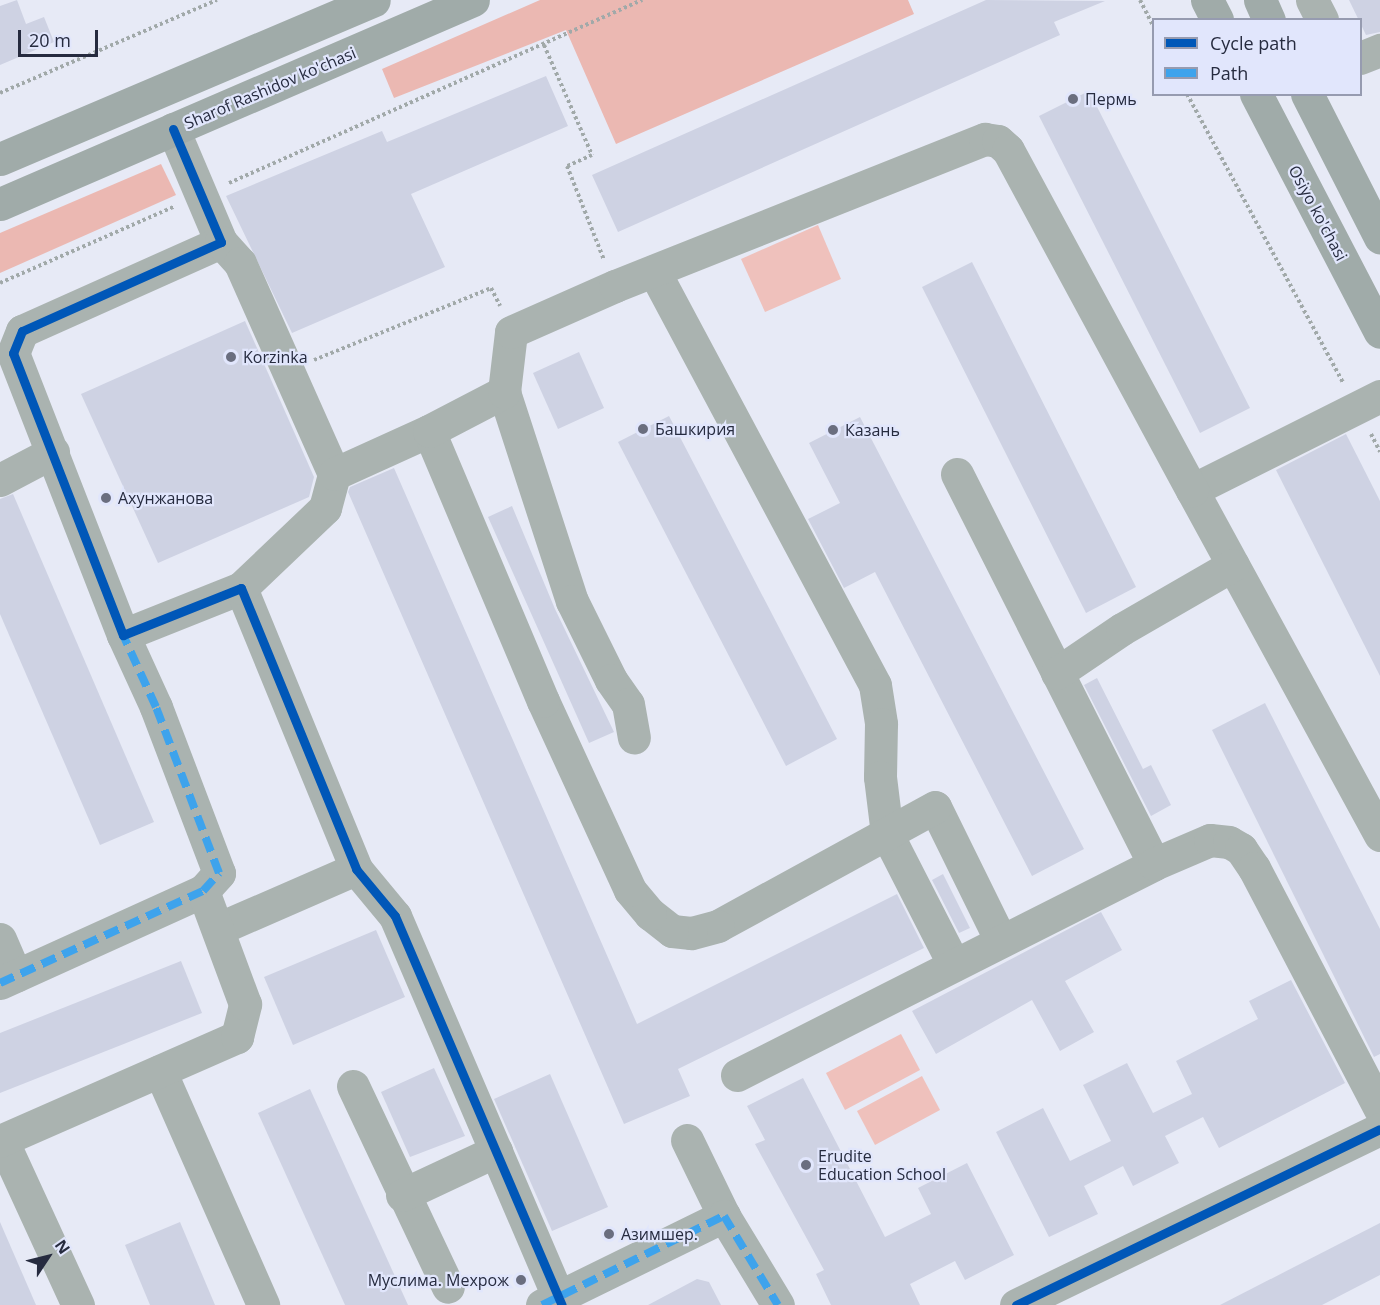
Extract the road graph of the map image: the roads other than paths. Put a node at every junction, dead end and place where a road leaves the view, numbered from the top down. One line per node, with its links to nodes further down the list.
1 (374, 0): 11 (main road)
2 (473, 0): 14 (main road, Sharof Rashidov ko'chasi)
3 (1207, 0): 6 (main road)
4 (1260, 0): 7 (main road)
5 (1312, 0): 8 (street)
6 (1216, 18)
7 (1268, 18)
8 (1321, 18)
9 (1380, 50): 10 (street)
10 (1362, 57)
11 (156, 92): 14 (main road); 15 (main road)
12 (1257, 96): 20 (main road, Osiyo ko'chasi)
13 (1308, 96): 17 (main road)
14 (173, 129): 16 (main road, Sharof Rashidov ko'chasi); 18 (street)
15 (0, 159)
16 (0, 204)
17 (1380, 237)
18 (221, 242): 24 (street); 25 (street)
19 (654, 272): 21 (street); 28 (street); 34 (street)
20 (1380, 332)
21 (504, 392): 23 (street); 33 (street)
22 (1369, 402): 28 (street)
23 (429, 431): 25 (street); 34 (street)
24 (53, 452): 27 (street); 31 (street)
25 (334, 474): 30 (street)
26 (957, 474): 32 (street)
27 (0, 480)
28 (1192, 490): 29 (street)
29 (1233, 565): 32 (street); 35 (street)
30 (241, 588): 31 (street); 37 (street)
31 (123, 635): 38 (street)
32 (1057, 673): 36 (street)
33 (634, 737)
34 (887, 834): 41 (street); 42 (street)
35 (1380, 836)
36 (1154, 864): 41 (street); 47 (street)
37 (356, 868): 39 (street); 51 (street)
38 (203, 891): 39 (street); 43 (street)
39 (220, 928): 44 (street)
40 (0, 939): 43 (street)
41 (1001, 941): 42 (street)
42 (954, 965): 45 (street)
43 (8, 980)
44 (160, 1071): 50 (street); 57 (street)
45 (737, 1075)
46 (353, 1086): 52 (street)
47 (1380, 1109)
48 (1380, 1129): 59 (street)
49 (687, 1140): 53 (street)
50 (1, 1141): 56 (street)
51 (496, 1150): 52 (street); 55 (street)
52 (402, 1195): 54 (street)
53 (724, 1216): 55 (street); 58 (street)
54 (448, 1287)
55 (554, 1302)
56 (78, 1305)
57 (263, 1305)
58 (778, 1305)
59 (1016, 1305)

